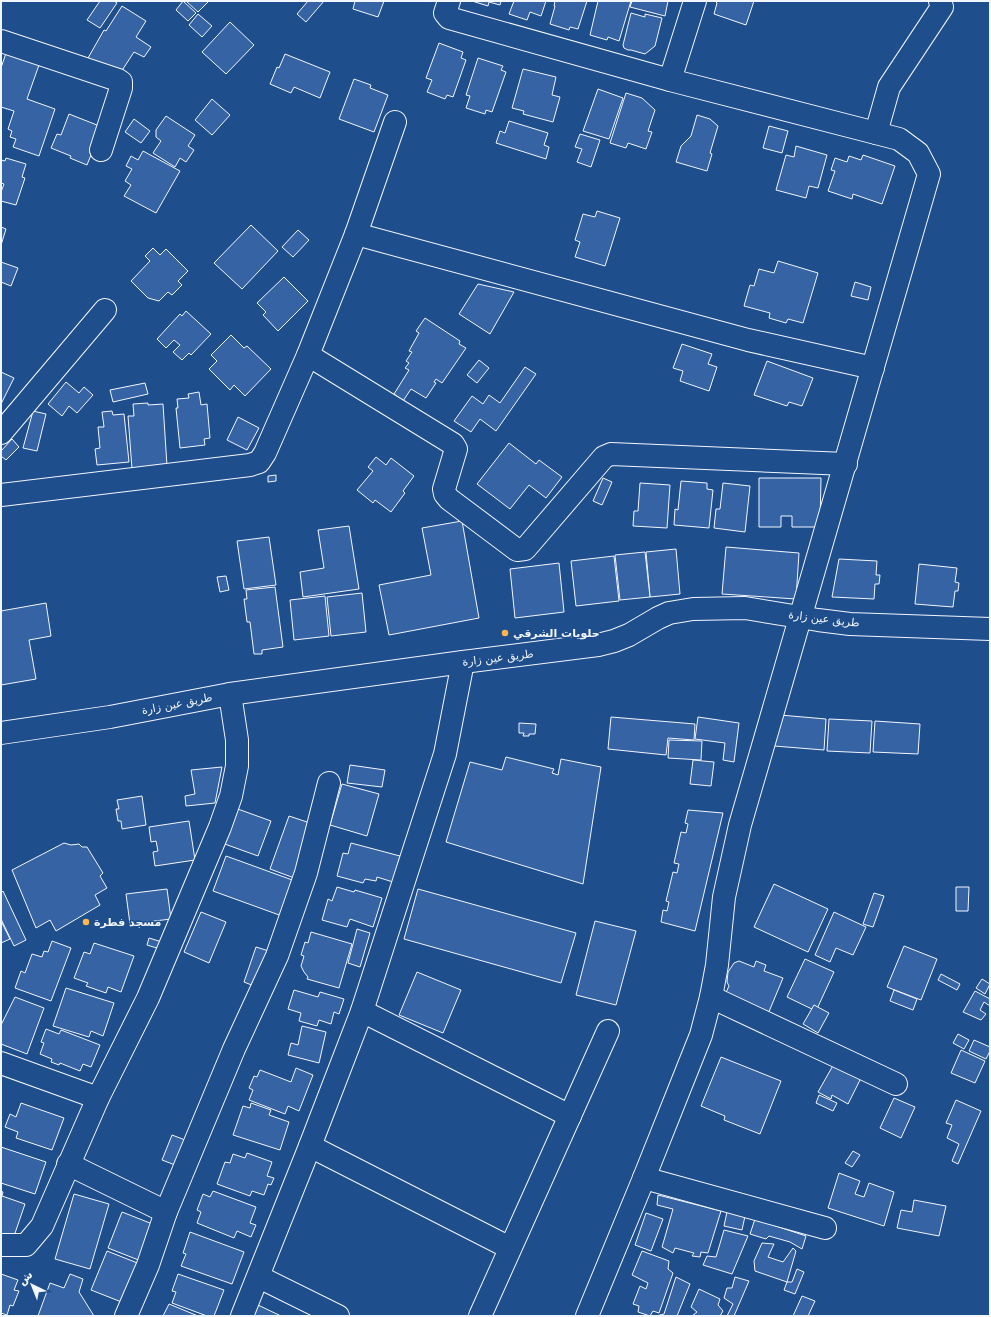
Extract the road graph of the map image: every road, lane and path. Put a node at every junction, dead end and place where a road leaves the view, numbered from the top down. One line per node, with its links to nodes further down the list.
1 (449, 1): 5 (street)
2 (695, 1): 5 (street)
3 (940, 1): 7 (street)
4 (1, 41): 8 (street)
5 (670, 80): 7 (street)
6 (395, 122): 9 (street)
7 (876, 133): 12 (street)
8 (101, 150)
9 (356, 234): 11 (street); 12 (street)
10 (105, 310): 13 (street)
11 (308, 355): 14 (street); 15 (street)
12 (873, 368): 14 (street)
13 (1, 433)
14 (846, 464): 16 (street)
15 (1, 495)
16 (800, 616): 17 (street, طريق عين زارة); 18 (street, طريق عين زارة); 22 (street)
17 (990, 629)
18 (463, 662): 19 (street, طريق عين زارة); 23 (street)
19 (230, 694): 20 (street, طريق عين زارة); 27 (street)
20 (1, 733)
21 (329, 783): 32 (street)
22 (711, 997): 26 (street); 31 (street)
23 (362, 1011): 28 (street); 29 (street)
24 (608, 1031): 28 (street)
25 (1, 1063): 27 (street)
26 (896, 1084)
27 (98, 1098): 30 (street)
28 (570, 1116): 35 (street)
29 (310, 1146): 35 (street); 36 (street)
30 (68, 1164): 32 (street); 34 (street)
31 (644, 1178): 33 (street); 41 (street)
32 (166, 1212): 37 (street)
33 (825, 1228)
34 (1, 1245)
35 (510, 1248): 40 (street)
36 (258, 1276): 38 (street); 39 (street)
37 (126, 1316)
38 (242, 1316)
39 (338, 1316)
40 (480, 1316)
41 (586, 1316)

